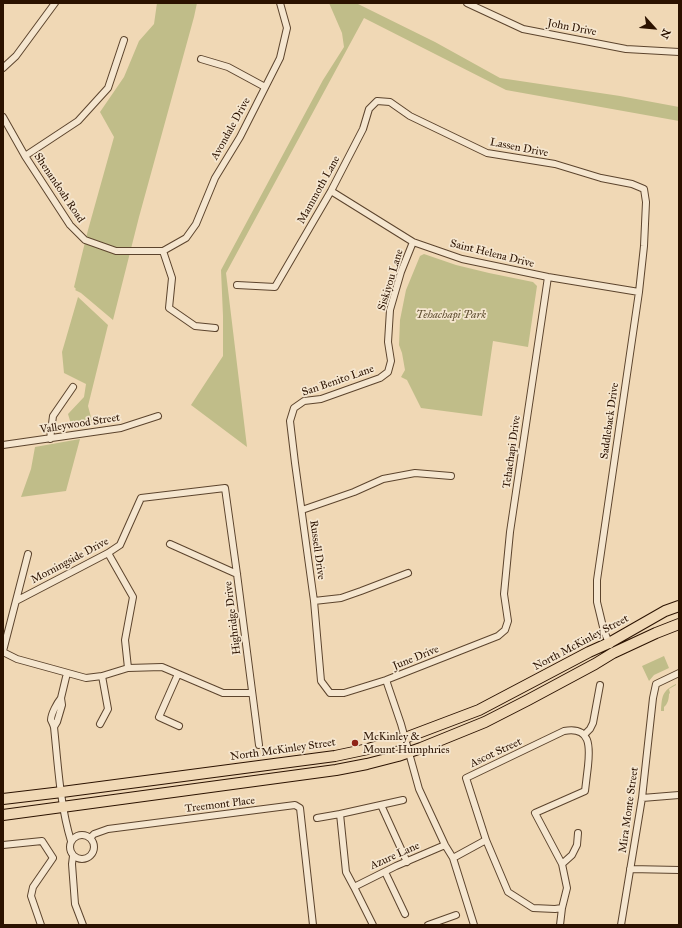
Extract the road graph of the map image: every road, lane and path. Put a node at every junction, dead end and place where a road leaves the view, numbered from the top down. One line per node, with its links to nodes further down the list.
1 (55, 3): 7 (street)
2 (280, 3): 8 (street, Avondale Drive)
3 (467, 3): 5 (street, John Drive)
4 (124, 40): 11 (street)
5 (679, 52)
6 (201, 60): 8 (street)
7 (3, 68)
8 (265, 87): 15 (street, Avondale Drive)
9 (377, 101): 12 (street, Lassen Drive); 13 (street, Mammoth Lane)
10 (3, 117): 11 (street, Shenandoah Road)
11 (25, 156): 15 (street, Shenandoah Road)
12 (644, 189): 18 (street, Saddleback Drive)
13 (331, 191): 14 (street, Saint Helena Drive); 17 (street, Mammoth Lane)
14 (413, 242): 16 (street, Saint Helena Drive); 20 (street, Siskiyou Lane)
15 (163, 251): 19 (street)
16 (548, 277): 18 (street, Saint Helena Drive); 38 (street, Tehachapi Drive)
17 (237, 285)
18 (639, 292): 39 (street, Saddleback Drive)
19 (215, 328)
20 (388, 372): 22 (street, San Benito Lane)
21 (73, 387): 24 (street)
22 (294, 408): 28 (street, Russell Drive)
23 (158, 416): 24 (street, Valleywood Street)
24 (50, 438): 25 (street, Valleywood Street)
25 (3, 446)
26 (451, 476): 28 (street)
27 (225, 488): 30 (street, Morningside Drive); 33 (street, Highridge Drive)
28 (302, 510): 35 (street, Russell Drive)
29 (170, 544): 33 (street)
30 (108, 553): 34 (street, Morningside Drive); 42 (street)
31 (28, 554): 34 (street)
32 (408, 573): 35 (street)
33 (237, 574): 49 (street, Highridge Drive)
34 (16, 601): 40 (street)
35 (314, 601): 50 (street, Russell Drive)
36 (679, 606): 39 (main road, North McKinley Street)
37 (679, 624): 41 (main road)
38 (505, 630): 47 (street, June Drive)
39 (609, 643): 41 (street, Saddleback Drive); 54 (main road, North McKinley Street)
40 (3, 652): 43 (street)
41 (613, 654): 56 (main road)
42 (128, 668): 44 (street); 46 (street)
43 (67, 673): 46 (street); 57 (street)
44 (178, 674): 49 (street); 52 (street)
45 (679, 674): 59 (street, Mira Monte Street)
46 (102, 676): 51 (street)
47 (386, 680): 50 (street, June Drive); 54 (street)
48 (600, 685): 53 (street)
49 (252, 693): 55 (street, Highridge Drive)
50 (330, 693)
51 (100, 724)
52 (179, 726)
53 (584, 735): 69 (street, Ascot Street); 76 (street)
54 (405, 738): 56 (street); 57 (main road, North McKinley Street)
55 (259, 745)
56 (409, 752): 63 (main road); 72 (street)
57 (62, 792): 60 (main road, North McKinley Street); 63 (street)
58 (679, 794): 59 (street)
59 (642, 798): 77 (street, Mira Monte Street)
60 (3, 799)
61 (403, 800): 62 (street)
62 (381, 805): 64 (street); 75 (street)
63 (64, 806): 65 (main road); 70 (street)
64 (340, 814): 66 (street); 80 (street)
65 (3, 815)
66 (317, 818)
67 (578, 833): 76 (street)
68 (90, 838): 70 (street); 73 (street); 87 (street, Treemont Place)
69 (486, 840): 74 (street); 81 (street)
70 (71, 841): 73 (street)
71 (3, 845): 85 (street)
72 (445, 845): 74 (street); 75 (street, Azure Lane)
73 (73, 856): 86 (street)
74 (453, 858): 90 (street)
75 (406, 862): 79 (street, Azure Lane)
76 (562, 864): 81 (street)
77 (630, 869): 78 (street); 92 (street, Mira Monte Street)
78 (679, 870)
79 (385, 872): 80 (street, Azure Lane); 82 (street)
80 (354, 886): 88 (street)
81 (562, 908): 91 (street)
82 (405, 914)
83 (456, 915): 84 (street)
84 (437, 924): 89 (street)
85 (41, 925)
86 (83, 925)
87 (313, 925)
88 (373, 925)
89 (428, 925)
90 (474, 925)
91 (560, 925)
92 (621, 925)

